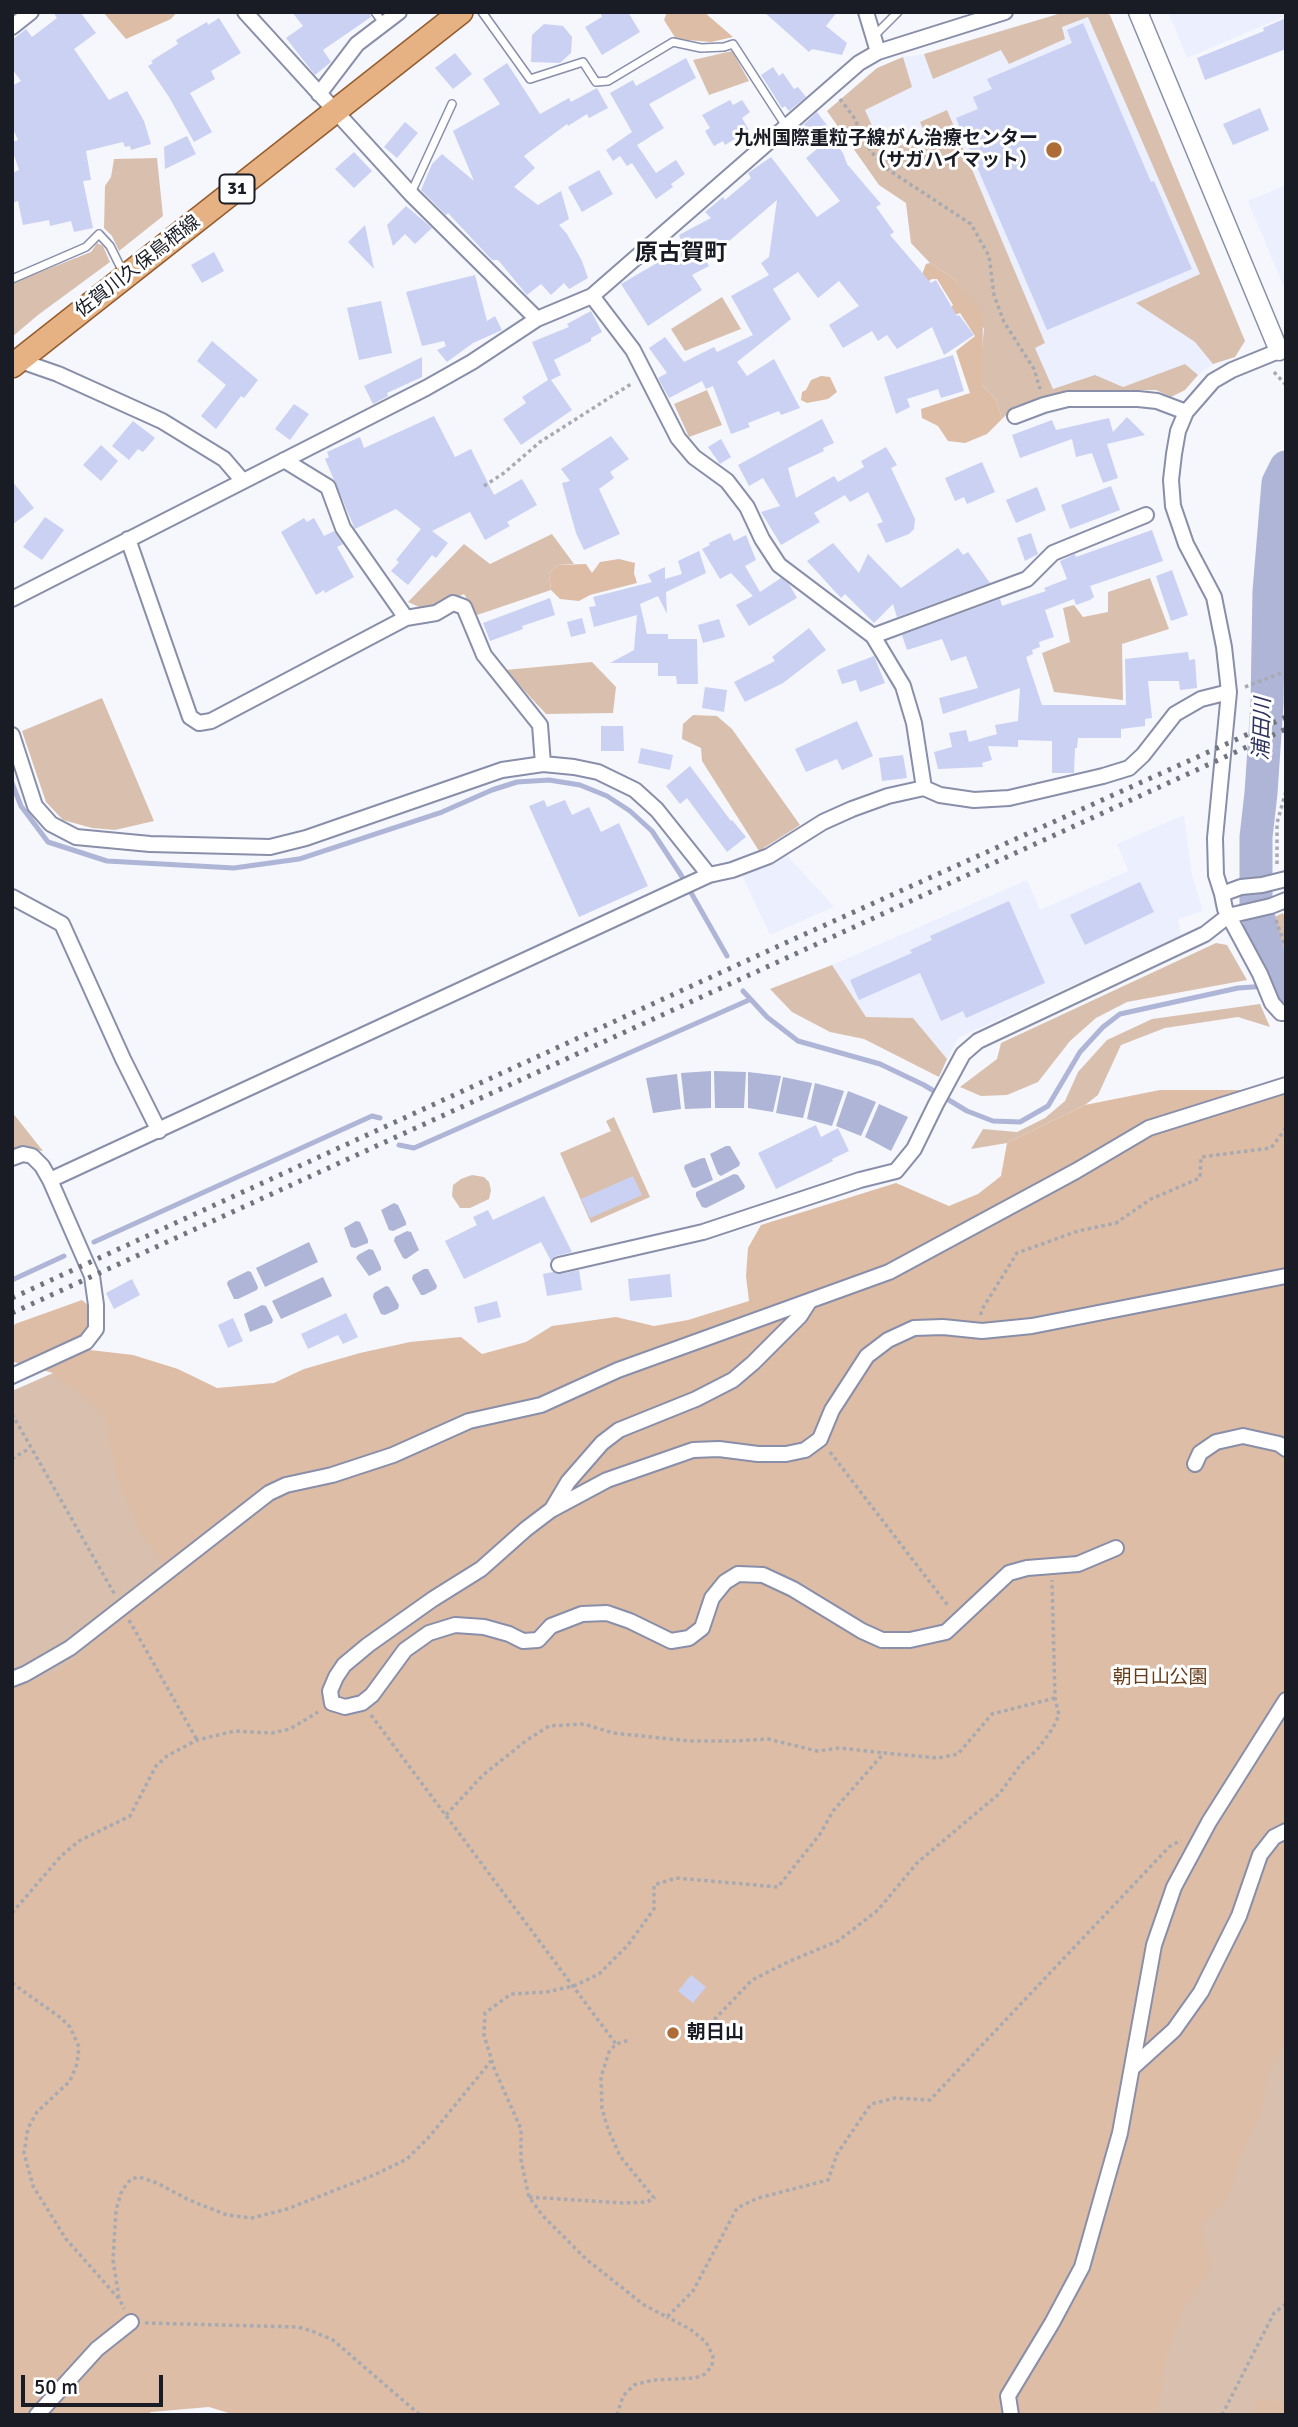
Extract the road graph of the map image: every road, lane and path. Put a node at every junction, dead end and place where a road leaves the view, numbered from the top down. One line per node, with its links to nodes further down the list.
1 (31, 12): 11 (street)
2 (245, 12): 14 (street)
3 (399, 12): 10 (street)
4 (461, 12): 17 (main road, 佐賀川久保鳥栖線 / 31)
5 (482, 12): 18 (lane)
6 (866, 12): 12 (street)
7 (898, 12): 12 (lane)
8 (1005, 12): 13 (street)
9 (1138, 12): 24 (street)
10 (379, 18): 14 (street)
11 (12, 27)
12 (873, 37): 13 (street)
13 (878, 52): 18 (street)
14 (319, 94): 17 (street)
15 (838, 96): 29 (path)
16 (452, 104): 19 (lane)
17 (335, 113): 19 (street); 20 (main road, 佐賀川久保鳥栖線 / 31)
18 (786, 127): 22 (street)
19 (411, 194): 23 (street)
20 (125, 277): 21 (lane); 25 (main road, 佐賀川久保鳥栖線 / 31)
21 (12, 279)
22 (592, 296): 23 (street); 27 (street)
23 (537, 318): 32 (street)
24 (1283, 352): 30 (street)
25 (14, 361): 33 (street)
26 (1268, 372): 28 (path)
27 (645, 374): 34 (path); 39 (street)
28 (1286, 386)
29 (1044, 405): 30 (street); 31 (street)
30 (1186, 412): 42 (street)
31 (1015, 416)
32 (284, 460): 33 (street); 38 (street)
33 (242, 480): 36 (street)
34 (484, 486)
35 (1146, 515): 39 (street)
36 (128, 539): 37 (street); 38 (street)
37 (12, 599)
38 (406, 618): 44 (street)
39 (873, 636): 45 (street)
40 (1283, 672): 41 (path)
41 (1250, 685)
42 (1229, 692): 45 (street); 50 (street)
43 (12, 735): 44 (street)
44 (543, 764): 48 (street)
45 (924, 788): 48 (street)
46 (1286, 791): 47 (path)
47 (1270, 868)
48 (706, 878): 59 (street)
49 (1286, 879): 50 (street)
50 (1222, 894): 54 (street)
51 (12, 897): 59 (street)
52 (1286, 900): 53 (street)
53 (1271, 906): 54 (street); 55 (path)
54 (1228, 916): 56 (street); 62 (street)
55 (1286, 948)
56 (1284, 1013)
57 (1286, 1085): 64 (street)
58 (1286, 1128): 65 (path)
59 (159, 1130): 61 (street)
60 (12, 1158): 61 (street)
61 (50, 1180): 66 (street)
62 (559, 1265)
63 (1286, 1276): 65 (street)
64 (808, 1302): 73 (street); 76 (street)
65 (982, 1331): 68 (street)
66 (12, 1376)
67 (12, 1414): 69 (path)
68 (820, 1439): 73 (street); 77 (path)
69 (30, 1448): 71 (path); 76 (path)
70 (1286, 1449): 72 (street)
71 (12, 1459)
72 (1195, 1464)
73 (551, 1510): 81 (street)
74 (1116, 1548): 75 (street)
75 (1051, 1565): 77 (street); 79 (path)
76 (121, 1607): 78 (street); 83 (path)
77 (959, 1620): 82 (street)
78 (12, 1679)
79 (1055, 1698): 84 (path); 92 (path)
80 (1286, 1700): 86 (street)
81 (332, 1703): 82 (street); 83 (path)
82 (362, 1703): 85 (path)
83 (197, 1740): 88 (path)
84 (884, 1753): 85 (path); 90 (path)
85 (446, 1815): 90 (path)
86 (1209, 1822): 95 (street); 99 (path)
87 (1286, 1831): 95 (street)
88 (12, 1913)
89 (12, 1983): 97 (path)
90 (574, 1986): 93 (path); 94 (path)
91 (629, 2040): 93 (path)
92 (695, 2040)
93 (616, 2044): 96 (path)
94 (492, 2059): 96 (path); 97 (path)
95 (1132, 2068): 104 (street)
96 (529, 2197): 99 (path)
97 (120, 2300): 100 (path)
98 (1286, 2304): 105 (path)
99 (667, 2317): 103 (path)
100 (131, 2322): 101 (street); 102 (path)
101 (37, 2415)
102 (420, 2415)
103 (617, 2415)
104 (1011, 2415)
105 (1222, 2415)

